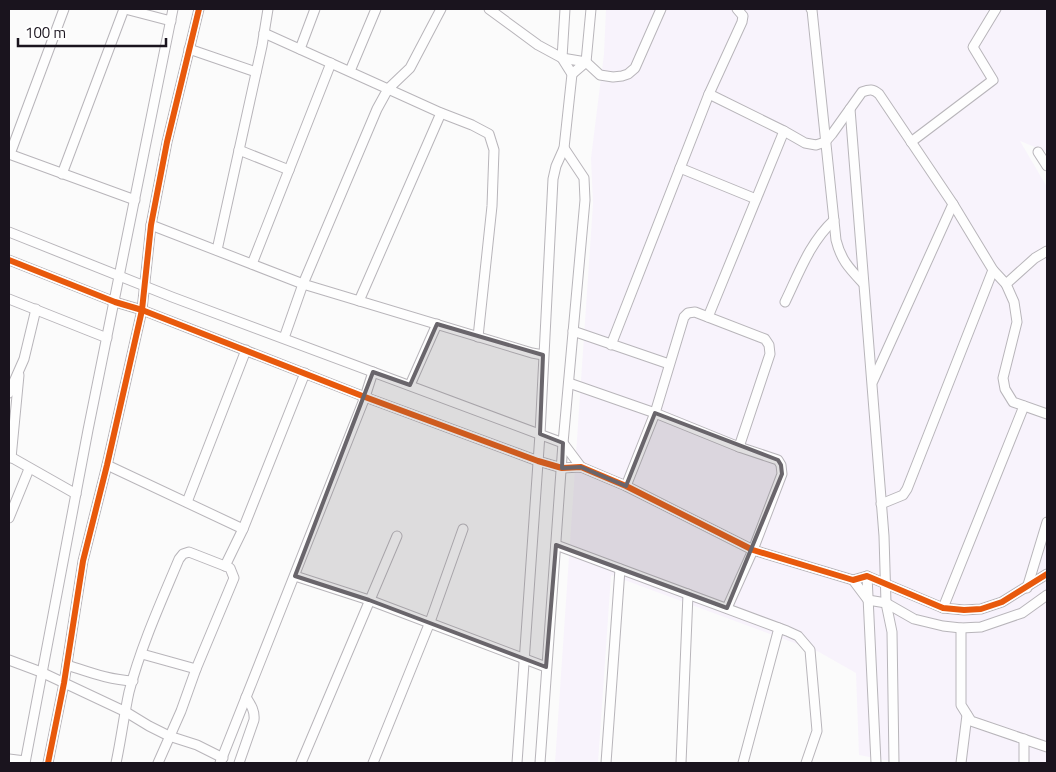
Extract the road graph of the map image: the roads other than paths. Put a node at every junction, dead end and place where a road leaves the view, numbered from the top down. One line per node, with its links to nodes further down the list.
1 (64, 9): 36 (street)
2 (124, 9): 16 (street); 40 (street)
3 (173, 9): 16 (street)
4 (199, 9): 18 (street)
5 (268, 9): 17 (street)
6 (315, 9): 19 (street)
7 (376, 9): 23 (street)
8 (441, 9): 26 (street)
9 (489, 9): 20 (street)
10 (565, 9): 20 (street)
11 (590, 9): 21 (street)
12 (661, 9): 21 (street)
13 (737, 9): 27 (street)
14 (810, 9): 31 (street)
15 (996, 9): 32 (street)
16 (171, 21): 42 (street)
17 (264, 34): 19 (street); 24 (street)
18 (190, 49): 24 (street); 45 (street)
19 (300, 49): 22 (street)
20 (562, 58): 21 (street); 25 (street)
21 (586, 62): 25 (street)
22 (331, 63): 23 (street); 39 (street)
23 (350, 71): 26 (street)
24 (256, 72): 34 (street)
25 (572, 74): 33 (street)
26 (388, 89): 29 (street); 54 (street)
27 (709, 94): 30 (street); 38 (street)
28 (850, 109): 31 (street); 32 (street); 53 (street)
29 (441, 114): 58 (street); 66 (street)
30 (784, 130): 31 (street); 41 (street)
31 (826, 140): 44 (street)
32 (911, 142): 43 (street)
33 (564, 148): 65 (street); 71 (street)
34 (239, 150): 39 (street); 47 (street)
35 (1038, 152): 37 (street)
36 (9, 154): 40 (street)
37 (1047, 166)
38 (680, 168): 41 (street); 69 (street)
39 (289, 170): 50 (street)
40 (62, 174): 42 (street)
41 (756, 199): 63 (street)
42 (135, 200): 52 (street)
43 (953, 204): 51 (street); 77 (street)
44 (834, 220): 53 (street); 60 (street)
45 (151, 225): 47 (street); 56 (street)
46 (9, 232): 52 (street)
47 (217, 250): 50 (street)
48 (1047, 251): 55 (street)
49 (9, 260): 59 (street)
50 (252, 264): 54 (street)
51 (994, 270): 55 (street); 96 (street)
52 (120, 276): 56 (street); 59 (street)
53 (863, 283): 77 (street)
54 (303, 284): 58 (street); 68 (street)
55 (1006, 284): 81 (street)
56 (145, 286): 62 (street); 68 (street)
57 (9, 299): 61 (street)
58 (358, 301): 64 (street)
59 (114, 302): 62 (street); 67 (street)
60 (785, 302)
61 (36, 309): 67 (street); 73 (street)
62 (142, 310): 70 (street); 89 (street)
63 (708, 317): 72 (street); 86 (street)
64 (436, 324): 66 (street); 78 (street)
65 (574, 331): 69 (street); 76 (street)
66 (478, 337): 71 (street)
67 (107, 338): 94 (street)
68 (284, 338): 74 (street)
69 (611, 345): 72 (street)
70 (246, 350): 75 (street); 95 (street)
71 (543, 355): 84 (street)
72 (669, 364): 82 (street)
73 (19, 370): 79 (street); 87 (street)
74 (373, 372): 78 (street); 80 (street)
75 (305, 373): 80 (street); 99 (street)
76 (569, 383): 82 (street); 85 (street)
77 (872, 384): 96 (street)
78 (410, 386): 84 (street)
79 (9, 393)
80 (365, 397): 88 (street); 107 (street)
81 (1024, 406): 83 (street); 118 (street)
82 (655, 413): 86 (street); 93 (street)
83 (1047, 414)
84 (540, 434): 85 (street); 88 (street)
85 (563, 443): 90 (street); 91 (street)
86 (739, 447): 103 (street)
87 (10, 457): 92 (street)
88 (538, 461): 91 (street); 123 (street)
89 (107, 465): 95 (street); 125 (street)
90 (581, 467): 91 (street); 93 (street)
91 (562, 468): 102 (street)
92 (29, 469): 94 (street); 97 (street)
93 (626, 486): 103 (street)
94 (76, 494): 128 (street)
95 (187, 502): 99 (street)
96 (881, 504): 110 (street)
97 (9, 518)
98 (1047, 522): 111 (street)
99 (243, 529): 104 (street)
100 (463, 529): 119 (street)
101 (397, 536): 114 (street)
102 (556, 545): 105 (street); 126 (street)
103 (753, 550): 109 (street); 117 (street)
104 (225, 566): 122 (street); 127 (street)
105 (620, 569): 112 (street); 148 (street)
106 (1047, 574): 111 (street)
107 (294, 576): 114 (street); 131 (street)
108 (867, 576): 109 (street); 110 (street); 115 (street)
109 (853, 580): 115 (street)
110 (885, 583): 116 (street); 118 (street)
111 (1027, 588): 118 (street)
112 (688, 594): 117 (street); 149 (street)
113 (1047, 595): 121 (street)
114 (370, 600): 119 (street); 144 (street)
115 (868, 600): 116 (street); 152 (street)
116 (886, 603): 121 (street); 153 (street)
117 (727, 608): 120 (street)
118 (943, 608)
119 (430, 622): 123 (street); 145 (street)
120 (779, 628): 150 (street); 151 (street)
121 (962, 628): 133 (street)
122 (142, 654): 127 (street); 129 (street)
123 (523, 657): 126 (street); 146 (street)
124 (9, 660): 128 (street)
125 (67, 665): 129 (street); 130 (street)
126 (546, 668): 147 (street)
127 (196, 669): 134 (street)
128 (41, 672): 130 (street); 139 (street)
129 (132, 681): 132 (street)
130 (64, 683): 132 (street); 140 (street)
131 (246, 697): 138 (street); 143 (street)
132 (126, 712): 134 (street); 141 (street)
133 (967, 715): 135 (street); 154 (street)
134 (169, 736): 138 (street); 142 (street)
135 (1024, 740): 136 (street); 155 (street)
136 (1047, 748)
137 (9, 759): 139 (street)
138 (222, 760)
139 (25, 762)
140 (48, 763)
141 (116, 763)
142 (158, 763)
143 (239, 763)
144 (301, 763)
145 (373, 763)
146 (517, 763)
147 (540, 763)
148 (606, 763)
149 (680, 763)
150 (743, 763)
151 (806, 763)
152 (876, 763)
153 (894, 763)
154 (960, 763)
155 (1024, 763)

